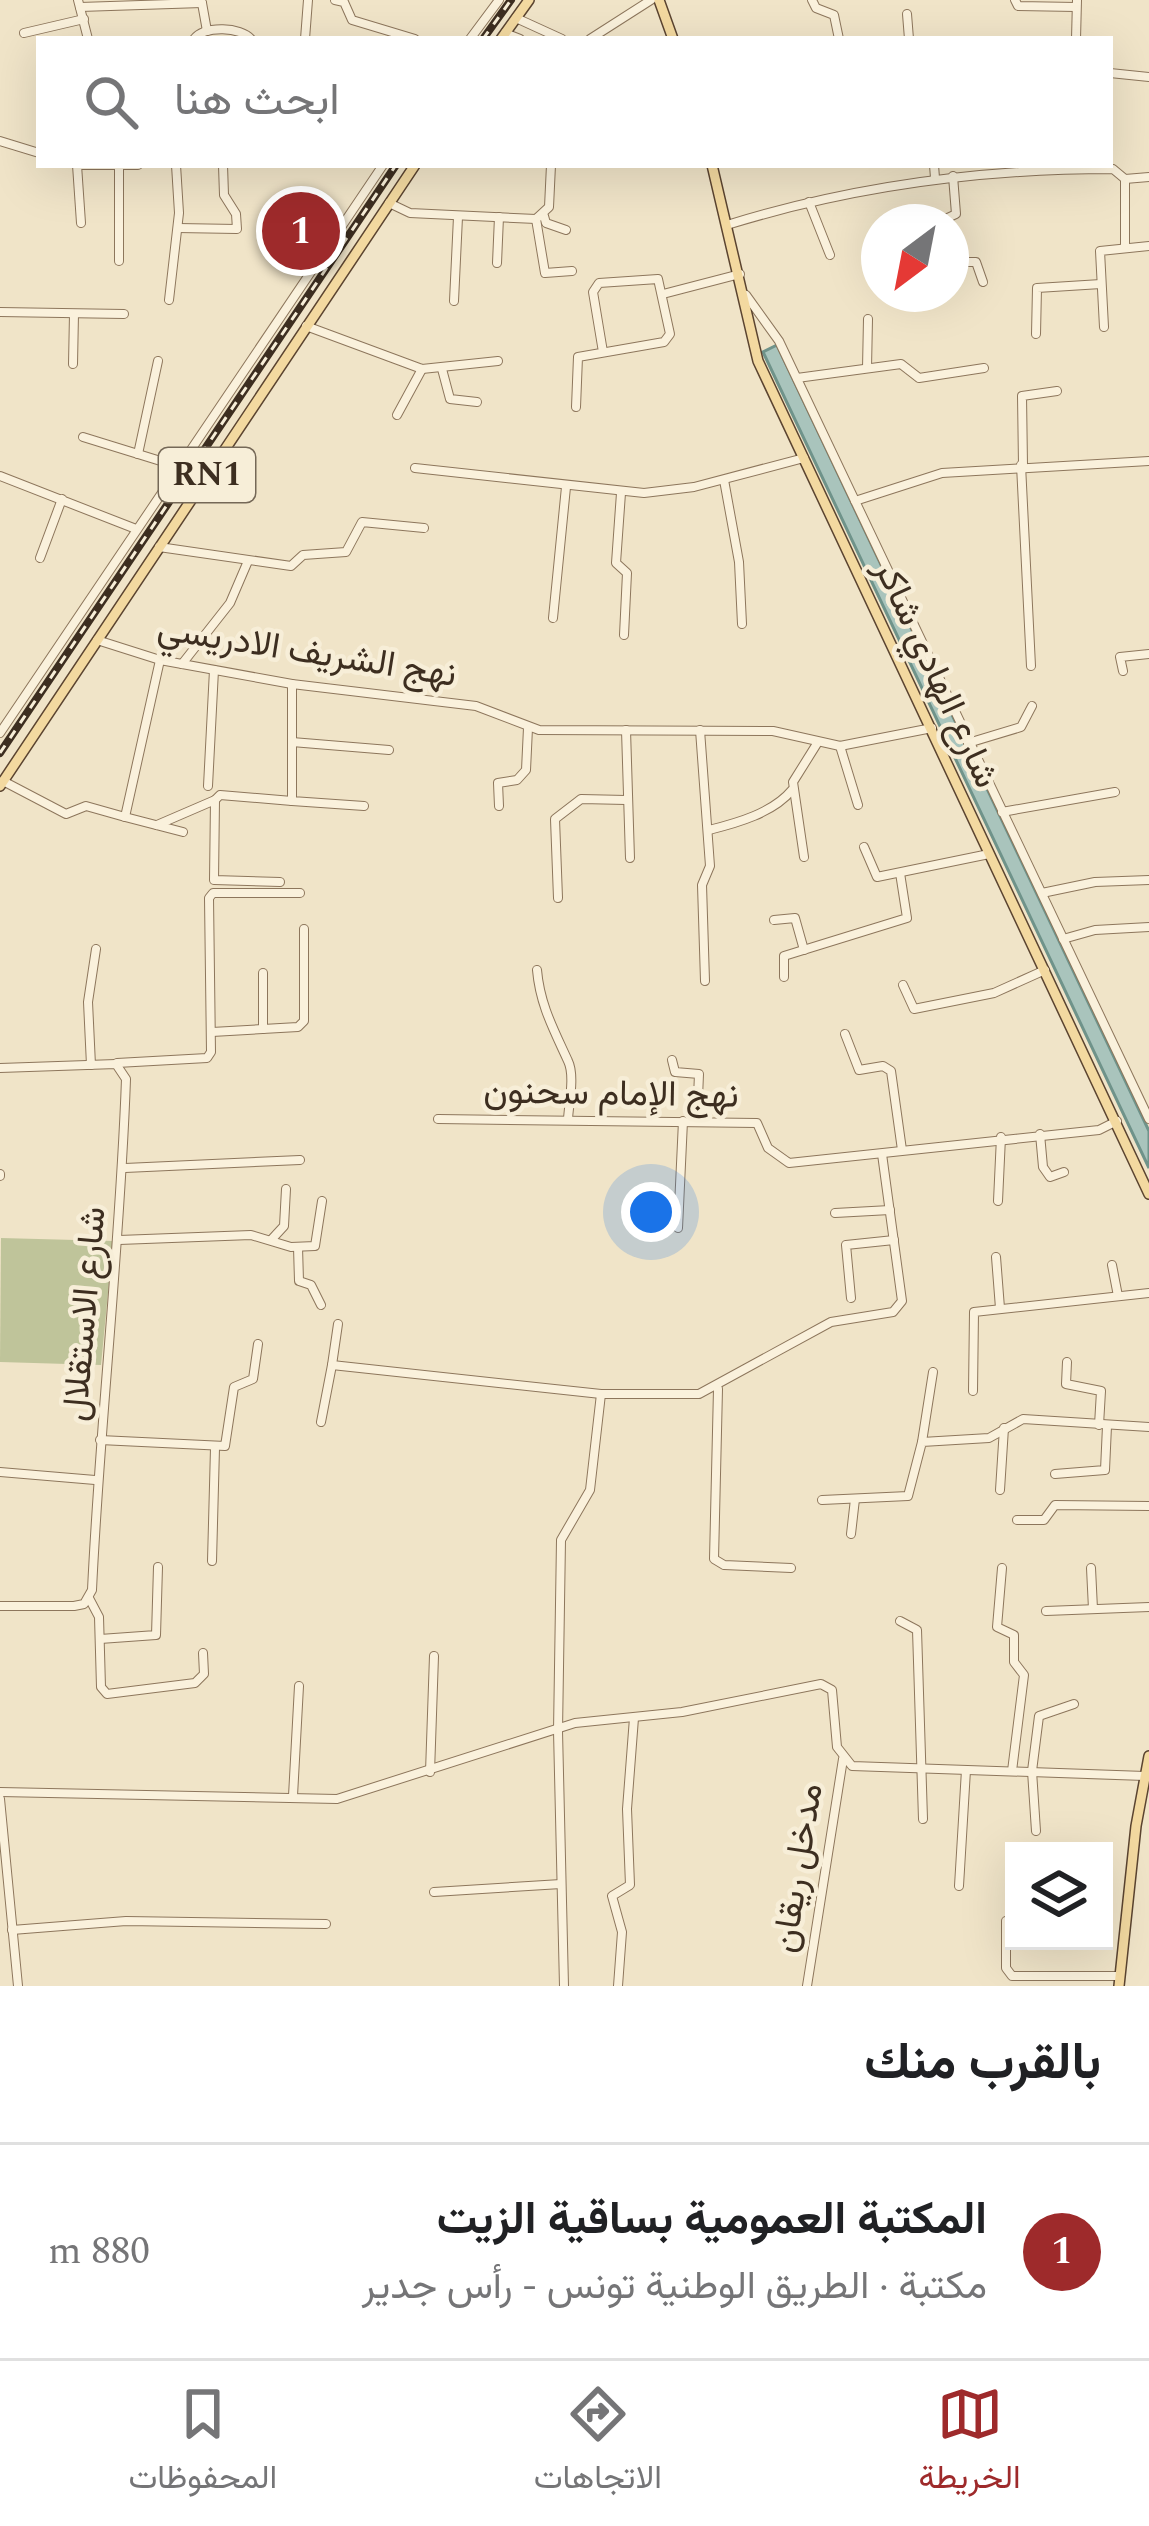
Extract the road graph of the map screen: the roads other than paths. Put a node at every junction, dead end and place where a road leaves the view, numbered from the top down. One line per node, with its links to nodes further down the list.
1 (308, 0): 19 (street)
2 (335, 0): 20 (street)
3 (499, 0): 21 (street)
4 (529, 0): 12 (main road)
5 (655, 0): 24 (street); 25 (main road)
6 (812, 0): 26 (street)
7 (1015, 0): 9 (street)
8 (202, 2): 10 (street); 14 (street)
9 (1078, 2): 28 (street)
10 (79, 4): 13 (street)
11 (908, 14): 27 (street)
12 (516, 18): 22 (main road); 23 (street)
13 (84, 19): 15 (street); 16 (street)
14 (207, 31): 17 (street); 18 (street)
15 (24, 33)
16 (87, 36)
17 (199, 36)
18 (247, 36)
19 (304, 36)
20 (405, 36)
21 (472, 36)
22 (503, 36)
23 (555, 36)
24 (595, 36)
25 (672, 36)
26 (838, 36)
27 (908, 36)
28 (1076, 36)
29 (1113, 73): 30 (street)
30 (1149, 77)
31 (0, 141): 32 (street)
32 (36, 152)
33 (77, 168): 54 (street)
34 (119, 168): 61 (street)
35 (176, 168): 56 (street)
36 (223, 168): 56 (street)
37 (380, 168): 97 (street)
38 (413, 168): 49 (main road, RN1)
39 (550, 168): 53 (street)
40 (713, 168): 55 (main road, شارع الهادي شاكر)
41 (934, 168): 46 (street)
42 (1057, 168): 44 (street)
43 (1092, 168): 47 (street)
44 (953, 176): 46 (street); 50 (street)
45 (1149, 177): 47 (street)
46 (935, 178): 48 (street)
47 (1125, 179): 58 (street)
48 (809, 202): 55 (street); 60 (street)
49 (389, 203): 51 (street); 76 (main road, RN1)
50 (956, 204)
51 (458, 217): 52 (street); 71 (street)
52 (499, 218): 53 (street); 63 (street)
53 (540, 218): 57 (street); 64 (street)
54 (81, 223)
55 (727, 225): 65 (main road, شارع الهادي شاكر)
56 (178, 228): 70 (street)
57 (566, 230)
58 (1125, 246): 59 (street); 67 (street)
59 (1149, 246)
60 (830, 255)
61 (119, 261)
62 (969, 262): 66 (street)
63 (497, 263)
64 (572, 271)
65 (740, 274): 68 (street); 69 (main road, شارع الهادي شاكر)
66 (983, 282)
67 (1102, 284): 77 (street); 78 (street)
68 (663, 294): 79 (street); 79 (street)
69 (746, 295): 87 (street); 94 (main road, شارع الهادي شاكر)
70 (170, 300)
71 (454, 301)
72 (0, 313): 73 (street)
73 (74, 314): 74 (street); 82 (street)
74 (124, 314)
75 (868, 319): 83 (street)
76 (306, 326): 85 (street); 107 (main road, RN1)
77 (1104, 327)
78 (1036, 334)
79 (603, 352): 90 (street)
80 (158, 361): 93 (street)
81 (498, 361): 86 (street)
82 (73, 364)
83 (867, 368): 84 (street); 87 (street)
84 (984, 368)
85 (422, 369): 86 (street); 91 (street)
86 (442, 369): 89 (street)
87 (796, 378): 104 (street)
88 (1057, 391): 96 (street)
89 (477, 402)
90 (577, 407)
91 (397, 415)
92 (83, 437): 93 (street)
93 (138, 454): 97 (street)
94 (804, 458): 100 (street); 123 (main road, شارع الهادي شاكر)
95 (1149, 461): 96 (street)
96 (1022, 465): 104 (street); 117 (street)
97 (180, 467): 106 (street)
98 (415, 468): 101 (street)
99 (0, 476): 103 (street)
100 (724, 480): 102 (street); 111 (street)
101 (566, 488): 102 (street); 110 (street)
102 (621, 494): 112 (street)
103 (62, 499): 106 (street); 108 (street)
104 (855, 501): 129 (street)
105 (424, 528): 109 (street)
106 (136, 529): 126 (street)
107 (159, 547): 109 (street); 113 (main road, RN1)
108 (40, 558)
109 (248, 561): 116 (street)
110 (553, 618)
111 (742, 624)
112 (623, 635)
113 (97, 640): 115 (street, نهج الشريف الادريسي); 132 (main road, RN1)
114 (1149, 654): 119 (street)
115 (160, 660): 116 (street, نهج الشريف الادريسي); 143 (street)
116 (182, 664): 118 (street, نهج الشريف الادريسي)
117 (1031, 666)
118 (214, 670): 120 (street, نهج الشريف الادريسي); 133 (street)
119 (1123, 671)
120 (292, 684): 122 (street, نهج الشريف الادريسي); 127 (street)
121 (1032, 706): 129 (street)
122 (528, 728): 124 (street, نهج الشريف الادريسي); 141 (street)
123 (934, 728): 130 (street, نهج الشريف الادريسي); 148 (main road, شارع الهادي شاكر)
124 (626, 730): 125 (street, نهج الشريف الادريسي); 137 (street)
125 (700, 730): 128 (street, نهج الشريف الادريسي); 145 (street)
126 (0, 733)
127 (292, 742): 131 (street); 138 (street)
128 (818, 742): 130 (street, نهج الشريف الادريسي); 134 (street)
129 (968, 743): 142 (street)
130 (840, 746): 139 (street)
131 (389, 750)
132 (2, 783): 143 (street)
133 (208, 786)
134 (792, 789): 145 (street); 149 (street)
135 (1115, 792): 142 (street)
136 (215, 800): 138 (street); 144 (street); 153 (street)
137 (626, 800): 150 (street); 156 (street)
138 (292, 801): 140 (street)
139 (858, 805)
140 (364, 806)
141 (500, 806)
142 (1002, 812): 155 (street)
143 (125, 817): 144 (street)
144 (155, 826): 146 (street)
145 (709, 830): 167 (street)
146 (182, 832)
147 (864, 847): 151 (street)
148 (991, 854): 151 (street); 163 (main road, شارع الهادي شاكر)
149 (805, 857)
150 (630, 858)
151 (900, 873): 162 (street)
152 (1149, 880): 155 (street)
153 (280, 882)
154 (299, 892): 170 (street)
155 (1042, 893): 160 (street)
156 (558, 898)
157 (774, 920): 162 (street)
158 (1149, 927): 160 (street)
159 (304, 929): 169 (street)
160 (1063, 939): 176 (street)
161 (96, 949): 174 (street)
162 (804, 950): 166 (street)
163 (1046, 969): 168 (street); 180 (main road, شارع الهادي شاكر)
164 (537, 970): 178 (street)
165 (263, 973): 169 (street)
166 (784, 977)
167 (705, 981)
168 (903, 985)
169 (263, 1029): 170 (street)
170 (212, 1032): 173 (street)
171 (845, 1034): 185 (street)
172 (672, 1060): 182 (street)
173 (116, 1064): 174 (street); 188 (street, شارع الاستقلال)
174 (92, 1065): 175 (street)
175 (0, 1068)
176 (1146, 1107): 179 (street)
177 (439, 1119): 178 (street, نهج الإمام سحنون)
178 (568, 1119): 181 (street, نهج الإمام سحنون)
179 (1149, 1119)
180 (1119, 1120): 183 (street, نهج الإمام سحنون); 191 (main road, شارع الهادي شاكر)
181 (683, 1121): 182 (street, نهج الإمام سحنون); 196 (street)
182 (697, 1121): 186 (street, نهج الإمام سحنون)
183 (1040, 1134): 184 (street, نهج الإمام سحنون); 189 (street)
184 (1001, 1137): 185 (street, نهج الإمام سحنون); 193 (street)
185 (902, 1150): 186 (street, نهج الإمام سحنون)
186 (883, 1154): 194 (street)
187 (300, 1160): 188 (street)
188 (125, 1168): 197 (street, شارع الاستقلال)
189 (1064, 1172)
190 (286, 1189): 198 (street)
191 (1149, 1194)
192 (322, 1201): 200 (street)
193 (998, 1201)
194 (890, 1210): 195 (street); 199 (street)
195 (835, 1213)
196 (678, 1228)
197 (119, 1240): 198 (street); 220 (street, شارع الاستقلال)
198 (271, 1240): 200 (street)
199 (894, 1240): 205 (street); 213 (street)
200 (298, 1247): 206 (street)
201 (996, 1256): 207 (street)
202 (1112, 1265): 204 (street)
203 (1149, 1293): 204 (street)
204 (1118, 1296): 207 (street)
205 (851, 1298)
206 (321, 1305)
207 (1000, 1308): 214 (street)
208 (338, 1324): 211 (street)
209 (259, 1344): 222 (street)
210 (1067, 1362): 217 (street)
211 (332, 1365): 215 (street); 216 (street)
212 (933, 1372): 221 (street)
213 (718, 1388): 215 (street); 234 (street)
214 (973, 1391)
215 (601, 1394): 249 (street)
216 (321, 1422)
217 (1103, 1425): 218 (street); 219 (street); 224 (street)
218 (1004, 1427): 221 (street); 226 (street)
219 (1149, 1427)
220 (100, 1441): 222 (street); 225 (street, شارع الاستقلال)
221 (922, 1442): 227 (street)
222 (215, 1448): 232 (street)
223 (0, 1472): 225 (street)
224 (1055, 1474)
225 (95, 1480): 237 (street, شارع الاستقلال)
226 (1000, 1490)
227 (855, 1499): 228 (street); 231 (street)
228 (822, 1500)
229 (1149, 1506): 230 (street)
230 (1017, 1520)
231 (851, 1534)
232 (212, 1561)
233 (158, 1567): 243 (street)
234 (791, 1568)
235 (1002, 1568): 254 (street)
236 (1090, 1568): 240 (street)
237 (89, 1598): 238 (street); 243 (street, شارع الاستقلال)
238 (0, 1606)
239 (1149, 1606): 240 (street)
240 (1093, 1609): 241 (street)
241 (1046, 1611)
242 (900, 1621): 252 (street)
243 (100, 1639): 244 (street, شارع الاستقلال)
244 (203, 1653)
245 (434, 1656): 256 (street)
246 (299, 1686): 259 (street)
247 (1073, 1703): 255 (street)
248 (634, 1718): 249 (street); 251 (street, مدخل ريقان); 273 (street)
249 (558, 1731): 256 (street); 262 (street)
250 (1149, 1756): 257 (main road)
251 (843, 1759): 252 (street); 274 (street, مدخل ريقان)
252 (923, 1769): 253 (street); 260 (street)
253 (966, 1770): 254 (street); 263 (street)
254 (1012, 1771): 255 (street)
255 (1033, 1771): 257 (street); 261 (street)
256 (430, 1772): 259 (street)
257 (1145, 1776): 270 (main road)
258 (0, 1795): 259 (street); 266 (street)
259 (293, 1796)
260 (923, 1820)
261 (1036, 1832)
262 (561, 1884): 264 (street); 272 (street)
263 (959, 1886)
264 (434, 1892)
265 (326, 1924): 266 (street)
266 (12, 1930): 269 (street)
267 (1006, 1950): 270 (street)
268 (0, 1959): 269 (street)
269 (15, 1959): 271 (street)
270 (1120, 1981)
271 (18, 1986)
272 (564, 1986)
273 (618, 1986)
274 (808, 1986)

